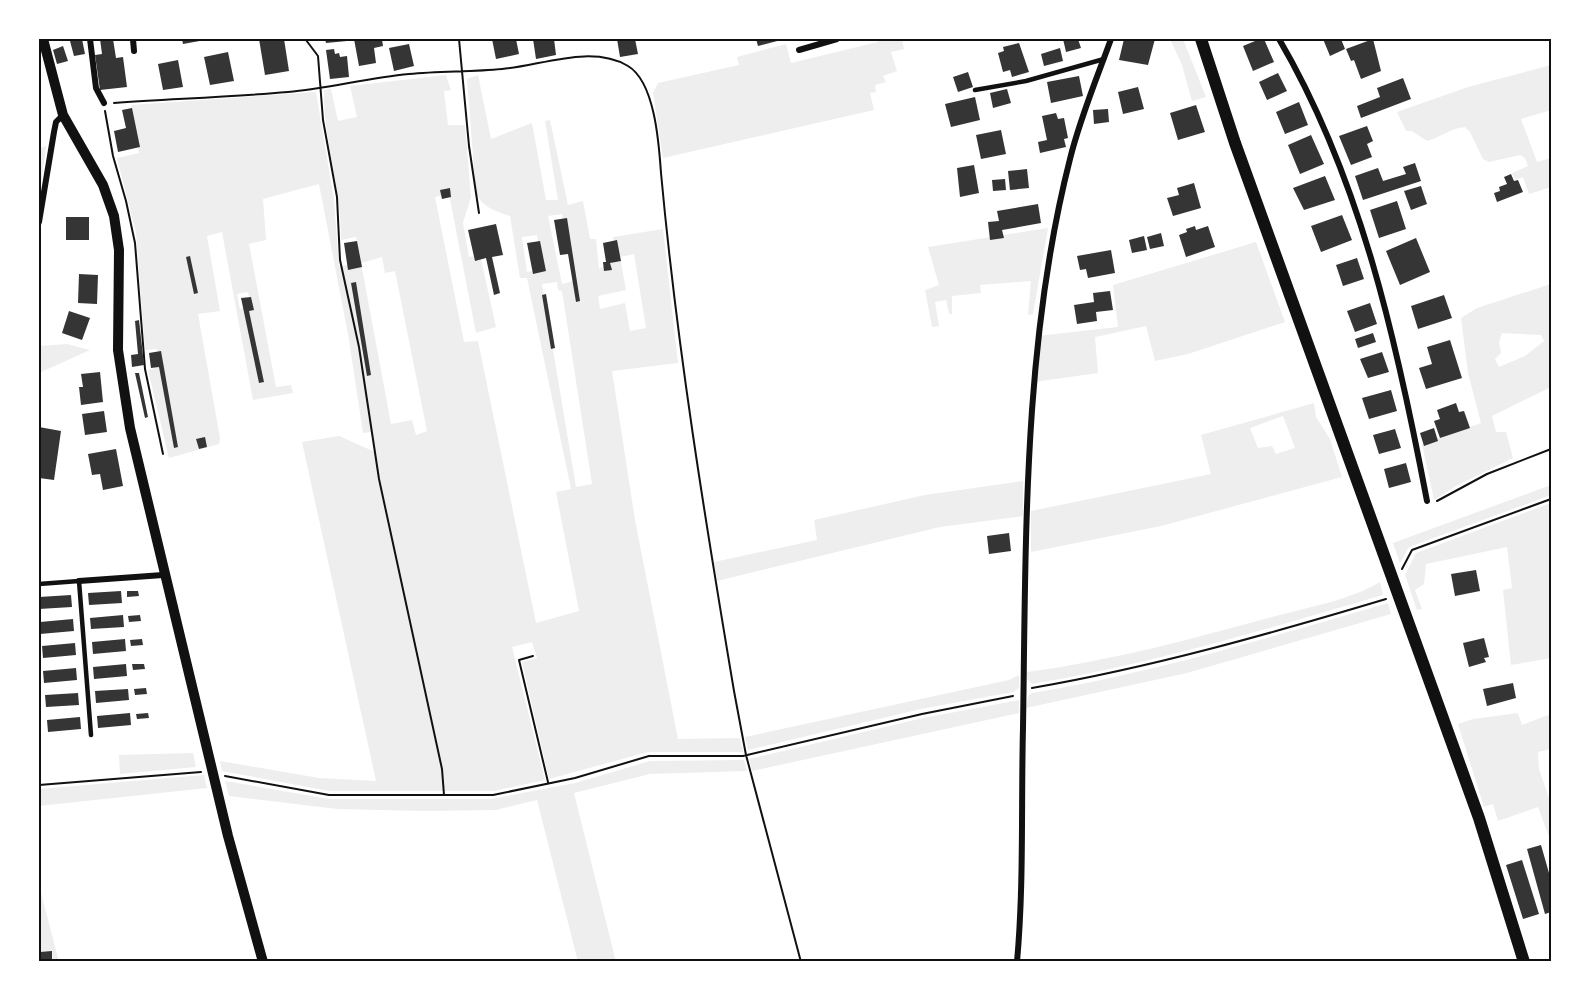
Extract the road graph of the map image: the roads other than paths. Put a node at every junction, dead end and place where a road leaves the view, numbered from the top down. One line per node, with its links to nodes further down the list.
1 (43, 39): 13 (street)
2 (90, 39): 12 (street)
3 (133, 39): 9 (street)
4 (837, 39): 8 (street)
5 (1111, 39): 10 (street)
6 (1201, 39): 22 (main road)
7 (1279, 39): 15 (street)
8 (799, 50)
9 (134, 51)
10 (1104, 59): 11 (lane); 21 (street)
11 (975, 90)
12 (104, 104)
13 (63, 115): 14 (street); 16 (street)
14 (39, 222)
15 (1430, 503)
16 (163, 575): 17 (street); 20 (street)
17 (80, 581): 18 (lane); 19 (lane)
18 (39, 584)
19 (91, 735)
20 (263, 962)
21 (1017, 962)
22 (1524, 962)

